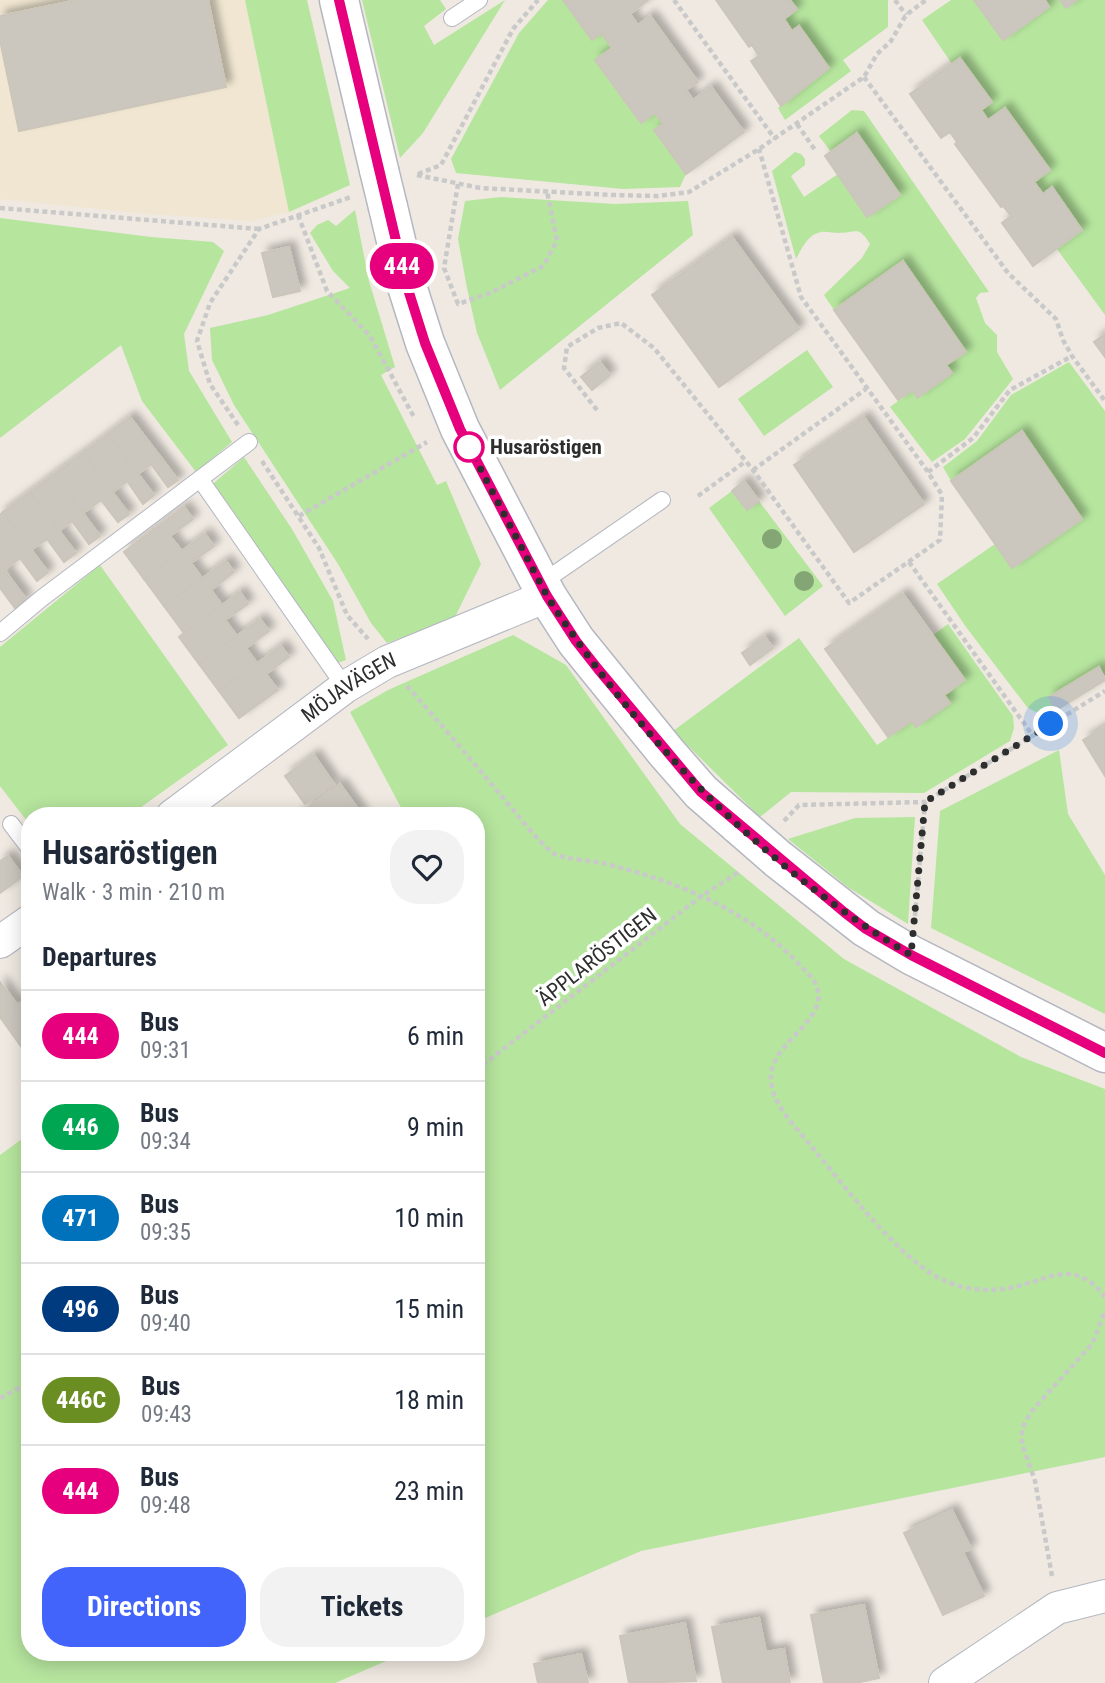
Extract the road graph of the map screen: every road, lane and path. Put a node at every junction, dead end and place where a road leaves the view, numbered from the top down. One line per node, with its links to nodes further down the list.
1 (339, 0): 33 (street, bridge)
2 (479, 0): 8 (lane)
3 (538, 0): 14 (path)
4 (674, 0): 11 (path)
5 (895, 0): 7 (path)
6 (926, 0): 7 (path)
7 (906, 15): 9 (path)
8 (452, 18)
9 (864, 76): 10 (path); 20 (path)
10 (797, 124): 11 (path); 13 (path)
11 (775, 139): 12 (path)
12 (759, 149): 15 (path); 21 (path)
13 (815, 150)
14 (458, 184): 15 (path); 15 (path)
15 (547, 191)
16 (352, 197): 18 (path)
17 (0, 208): 19 (path)
18 (298, 215): 19 (path); 31 (path)
19 (259, 229): 24 (path)
20 (1072, 356): 22 (path); 27 (path)
21 (866, 389): 26 (path); 27 (path)
22 (1105, 401)
23 (597, 410): 25 (path)
24 (249, 442): 28 (lane); 31 (path)
25 (746, 461): 26 (path); 29 (path)
26 (752, 470): 32 (path)
27 (928, 472): 32 (path)
28 (200, 479): 34 (lane); 36 (lane)
29 (698, 496)
30 (662, 500): 33 (lane)
31 (299, 516): 35 (path)
32 (909, 562): 38 (path)
33 (543, 590): 35 (street, MÖJAVÄGEN); 43 (street)
34 (0, 633)
35 (387, 662): 36 (street, MÖJAVÄGEN); 45 (path)
36 (345, 687): 40 (street, MÖJAVÄGEN)
37 (1105, 691): 38 (path)
38 (1033, 736): 39 (path)
39 (925, 802): 43 (path); 48 (path)
40 (184, 807)
41 (11, 824): 42 (lane)
42 (21, 837)
43 (765, 838): 48 (street)
44 (739, 872): 45 (path, ÄPPLARÖSTIGEN)
45 (703, 895): 50 (path, ÄPPLARÖSTIGEN); 51 (path)
46 (21, 927): 47 (street)
47 (0, 942)
48 (911, 955): 49 (street)
49 (1105, 1053)
50 (485, 1063)
51 (1105, 1297)
52 (1105, 1311): 56 (path)
53 (21, 1387): 54 (path)
54 (0, 1398)
55 (1105, 1596): 56 (street)
56 (1057, 1608): 57 (street)
57 (945, 1683)

